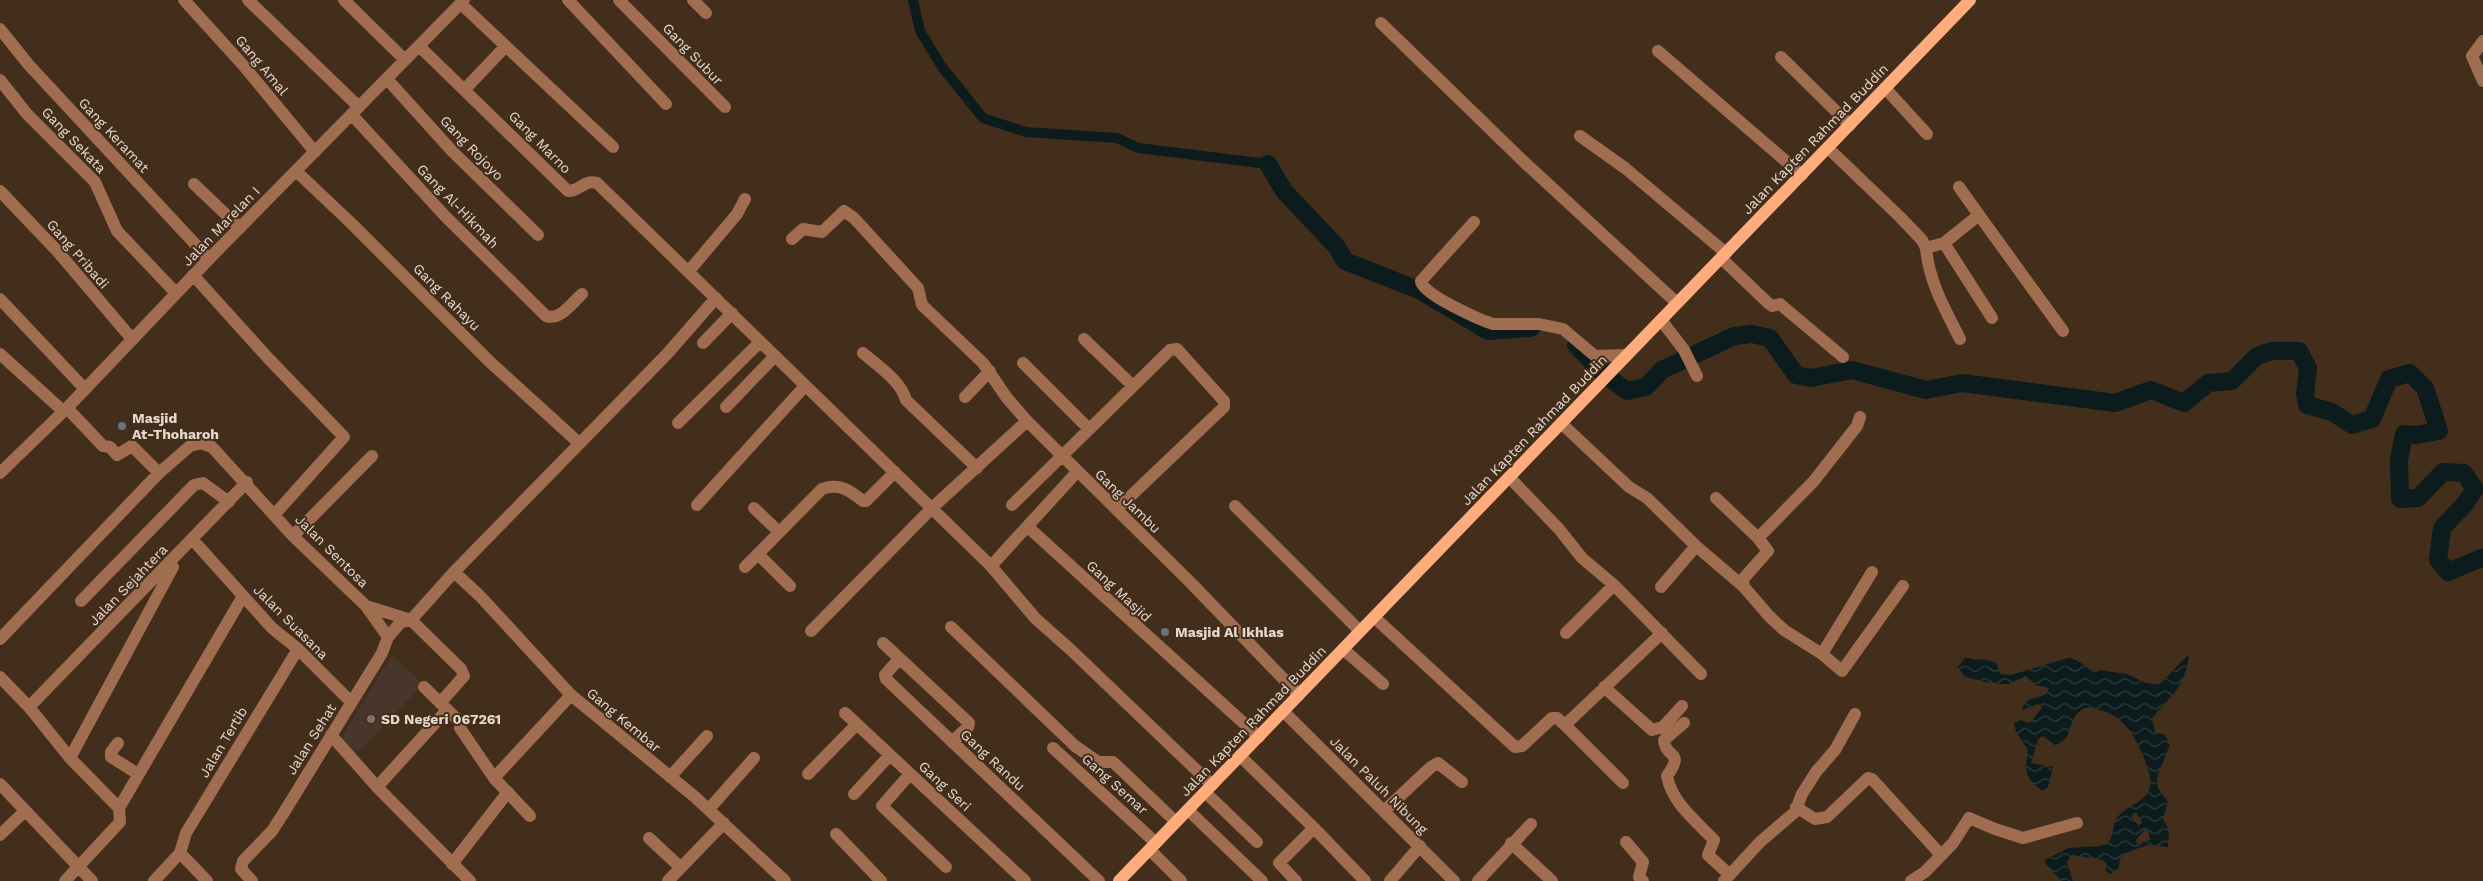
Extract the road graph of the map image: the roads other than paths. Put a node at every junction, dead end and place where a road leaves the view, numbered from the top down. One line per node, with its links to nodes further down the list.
1 (184, 0): 31 (street, Gang Amal)
2 (248, 0): 25 (street, Gang Al-Hikmah)
3 (344, 0): 17 (street)
4 (568, 0): 23 (street)
5 (619, 0): 24 (street, Gang Subur)
6 (693, 0): 9 (street)
7 (1970, 0): 21 (main road, Jalan Kapten Rahmad Buddin)
8 (463, 2): 13 (street, Jalan Marelan I); 14 (street)
9 (706, 12)
10 (1381, 23): 53 (street)
11 (0, 29): 46 (street, Gang Keramat)
12 (2483, 41): 20 (street)
13 (419, 46): 17 (street, Jalan Marelan I); 22 (street, Gang Marno)
14 (506, 46): 22 (street); 29 (street)
15 (1658, 51): 33 (street)
16 (1781, 57): 26 (street)
17 (405, 60): 18 (street, Jalan Marelan I)
18 (386, 79): 25 (street, Jalan Marelan I); 41 (street, Gang Rojoyo)
19 (0, 80): 49 (street, Gang Sekata)
20 (2483, 81)
21 (1885, 88): 26 (main road, Jalan Kapten Rahmad Buddin); 27 (street)
22 (465, 89): 47 (street, Gang Marno)
23 (666, 104)
24 (725, 108)
25 (356, 111): 31 (street, Jalan Marelan I); 50 (street, Gang Al-Hikmah)
26 (1850, 124): 30 (main road, Jalan Kapten Rahmad Buddin)
27 (1927, 134)
28 (1580, 136): 45 (street)
29 (613, 147)
30 (1828, 148): 33 (main road, Jalan Kapten Rahmad Buddin); 44 (street)
31 (315, 152): 32 (street, Jalan Marelan I)
32 (296, 171): 40 (street, Jalan Marelan I); 82 (street, Gang Rahayu)
33 (1802, 175): 45 (main road, Jalan Kapten Rahmad Buddin)
34 (194, 184): 40 (street)
35 (1959, 187): 38 (street)
36 (0, 191): 58 (street, Gang Pribadi)
37 (745, 199): 47 (street)
38 (1979, 215): 43 (street); 57 (street)
39 (1474, 222): 65 (street)
40 (240, 228): 46 (street, Jalan Marelan I)
41 (538, 235)
42 (792, 239): 69 (street, Gang Jambu)
43 (1944, 243): 44 (street); 55 (street)
44 (1926, 248): 60 (street)
45 (1723, 256): 53 (main road, Jalan Kapten Rahmad Buddin); 67 (street)
46 (209, 258): 48 (street, Jalan Marelan I)
47 (688, 272): 52 (street, Gang Marno)
48 (194, 276): 49 (street, Jalan Marelan I); 100 (street)
49 (176, 293): 58 (street, Jalan Marelan I)
50 (582, 294)
51 (0, 298): 73 (street)
52 (716, 298): 54 (street, Gang Marno); 82 (street)
53 (1678, 304): 56 (main road, Jalan Kapten Rahmad Buddin)
54 (732, 313): 61 (street); 62 (street, Gang Marno)
55 (1992, 318)
56 (1662, 320): 65 (main road, Jalan Kapten Rahmad Buddin); 70 (street)
57 (2063, 330)
58 (132, 338): 73 (street, Jalan Marelan I)
59 (1084, 339): 72 (street)
60 (1960, 339)
61 (704, 343)
62 (759, 343): 66 (street, Gang Marno); 79 (street)
63 (863, 353): 85 (street)
64 (0, 354): 76 (street)
65 (1627, 354): 80 (main road, Jalan Kapten Rahmad Buddin)
66 (774, 357): 71 (street, Gang Marno); 75 (street)
67 (1843, 357)
68 (1023, 363): 81 (street)
69 (990, 371): 74 (street); 78 (street, Gang Jambu)
70 (1697, 376)
71 (805, 386): 87 (street, Gang Marno); 94 (street)
72 (1133, 386): 81 (street); 99 (street)
73 (85, 389): 76 (street, Jalan Marelan I)
74 (965, 397)
75 (726, 407)
76 (65, 410): 86 (street, Jalan Marelan I); 89 (street)
77 (1860, 418): 104 (street)
78 (1027, 421): 84 (street, Gang Jambu); 85 (street)
79 (678, 422)
80 (1561, 423): 90 (main road, Jalan Kapten Rahmad Buddin); 106 (street)
81 (1089, 429): 84 (street)
82 (578, 443): 111 (street)
83 (372, 456): 103 (street)
84 (1061, 456): 88 (street, Gang Jambu); 95 (street)
85 (977, 468): 98 (street)
86 (2, 469)
87 (894, 472): 98 (street, Gang Marno); 102 (street)
88 (1077, 472): 99 (street, Gang Jambu); 101 (street)
89 (159, 473): 91 (street, Jalan Sentosa); 129 (street)
90 (1509, 477): 113 (street); 121 (main road, Jalan Kapten Rahmad Buddin)
91 (247, 482): 93 (street, Jalan Sejahtera); 100 (street, Jalan Sentosa)
92 (1716, 498): 104 (street)
93 (229, 502): 105 (street, Jalan Sejahtera); 119 (street)
94 (696, 505)
95 (1012, 505)
96 (1235, 506): 125 (street)
97 (754, 508): 102 (street)
98 (932, 508): 109 (street, Gang Marno); 124 (street)
99 (1117, 509): 141 (street, Gang Jambu)
100 (275, 514): 103 (street, Jalan Sentosa)
101 (1028, 526): 109 (street); 154 (street, Gang Masjid)
102 (780, 532): 108 (street)
103 (294, 536): 120 (street, Jalan Sentosa)
104 (1758, 538): 117 (street)
105 (192, 539): 107 (street, Jalan Sejahtera); 118 (street, Jalan Suasana)
106 (1696, 546): 116 (street); 117 (street)
107 (180, 553): 144 (street, Jalan Sejahtera); 160 (street)
108 (758, 554): 110 (street); 114 (street)
109 (991, 566): 171 (street, Gang Marno)
110 (745, 567)
111 (454, 572): 122 (street); 140 (street, Gang Kembar)
112 (1872, 572): 133 (street)
113 (1614, 585): 126 (street); 127 (street)
114 (790, 586)
115 (1903, 586): 133 (street)
116 (1662, 587)
117 (1744, 587): 133 (street)
118 (243, 596): 131 (street, Jalan Suasana); 162 (street)
119 (81, 601)
120 (366, 606): 122 (street, Jalan Sentosa); 128 (street)
121 (1374, 617): 125 (main road, Jalan Kapten Rahmad Buddin); 151 (street)
122 (411, 620): 128 (street); 145 (street)
123 (951, 627): 181 (street)
124 (811, 631)
125 (1360, 631): 132 (main road, Jalan Kapten Rahmad Buddin)
126 (1566, 633)
127 (1662, 633): 135 (street); 139 (street)
128 (388, 637): 142 (street, Jalan Sehat)
129 (0, 639)
130 (883, 643): 134 (street)
131 (298, 649): 142 (street, Jalan Suasana); 194 (street, Jalan Tertib)
132 (1343, 649): 137 (street); 141 (main road, Jalan Kapten Rahmad Buddin)
133 (1822, 654)
134 (900, 659): 155 (street, Gang Randu); 155 (street)
135 (1701, 674)
136 (0, 677): 144 (street)
137 (1383, 684)
138 (424, 687): 145 (street)
139 (1604, 688): 143 (street); 151 (street)
140 (571, 695): 165 (street, Gang Kembar); 166 (street)
141 (1299, 695): 146 (main road, Jalan Kapten Rahmad Buddin)
142 (351, 702): 152 (street, Jalan Sehat)
143 (1682, 706)
144 (29, 707): 160 (street)
145 (444, 707): 166 (street); 170 (street)
146 (1283, 711): 154 (main road, Jalan Kapten Rahmad Buddin); 178 (street, Jalan Paluh Nibung)
147 (845, 713): 150 (street, Gang Seri)
148 (1854, 718): 179 (street)
149 (1684, 723): 200 (street)
150 (857, 724): 158 (street, Gang Seri); 163 (street)
151 (1565, 725): 168 (street)
152 (330, 735): 170 (street); 205 (street, Jalan Sehat)
153 (706, 736): 165 (street)
154 (1258, 737): 159 (main road, Jalan Kapten Rahmad Buddin)
155 (952, 742): 211 (street, Gang Randu)
156 (118, 743): 162 (street)
157 (1053, 748): 192 (street, Gang Semar)
158 (890, 756): 164 (street, Gang Seri); 173 (street)
159 (1240, 756): 171 (main road, Jalan Kapten Rahmad Buddin); 185 (street)
160 (70, 758): 174 (street)
161 (754, 758): 175 (street)
162 (138, 774): 174 (street)
163 (808, 774)
164 (910, 774): 199 (street); 210 (street, Gang Seri)
165 (670, 777): 175 (street, Gang Kembar)
166 (494, 778): 172 (street)
167 (1462, 782): 178 (street)
168 (1623, 782)
169 (0, 784): 177 (street)
170 (377, 787): 196 (street)
171 (1208, 789): 176 (main road, Jalan Kapten Rahmad Buddin); 189 (street, Gang Marno)
172 (508, 792): 180 (street); 196 (street)
173 (854, 794)
174 (119, 808): 197 (street)
175 (709, 809): 182 (street, Gang Kembar)
176 (1188, 810): 181 (main road, Jalan Kapten Rahmad Buddin); 214 (street)
177 (25, 811): 187 (street); 197 (street)
178 (1384, 811): 193 (street, Jalan Paluh Nibung)
179 (1793, 813): 195 (street); 200 (street)
180 (530, 816)
181 (1176, 822): 192 (main road, Jalan Kapten Rahmad Buddin)
182 (724, 823): 198 (street); 208 (street, Gang Kembar)
183 (1531, 824): 191 (street)
184 (2077, 824): 195 (street)
185 (1314, 828): 215 (street); 216 (street)
186 (836, 834): 209 (street)
187 (0, 835)
188 (649, 838): 198 (street)
189 (1257, 842)
190 (1626, 842): 221 (street)
191 (1511, 843): 219 (street); 220 (street)
192 (1153, 846): 212 (main road, Jalan Kapten Rahmad Buddin); 213 (street, Gang Semar)
193 (1421, 847): 217 (street); 218 (street, Jalan Paluh Nibung)
194 (180, 853): 203 (street); 204 (street)
195 (1941, 856): 222 (street)
196 (452, 864): 206 (street)
197 (77, 866): 201 (street); 202 (street)
198 (680, 867): 207 (street)
199 (946, 867)
200 (1728, 879)
201 (65, 881)
202 (92, 881)
203 (154, 881)
204 (207, 881)
205 (252, 881)
206 (470, 881)
207 (668, 881)
208 (785, 881)
209 (881, 881)
210 (1026, 881)
211 (1098, 881)
212 (1119, 881)
213 (1181, 881)
214 (1262, 881)
215 (1296, 881)
216 (1365, 881)
217 (1390, 881)
218 (1454, 881)
219 (1478, 881)
220 (1552, 881)
221 (1643, 881)
222 (1911, 881)

